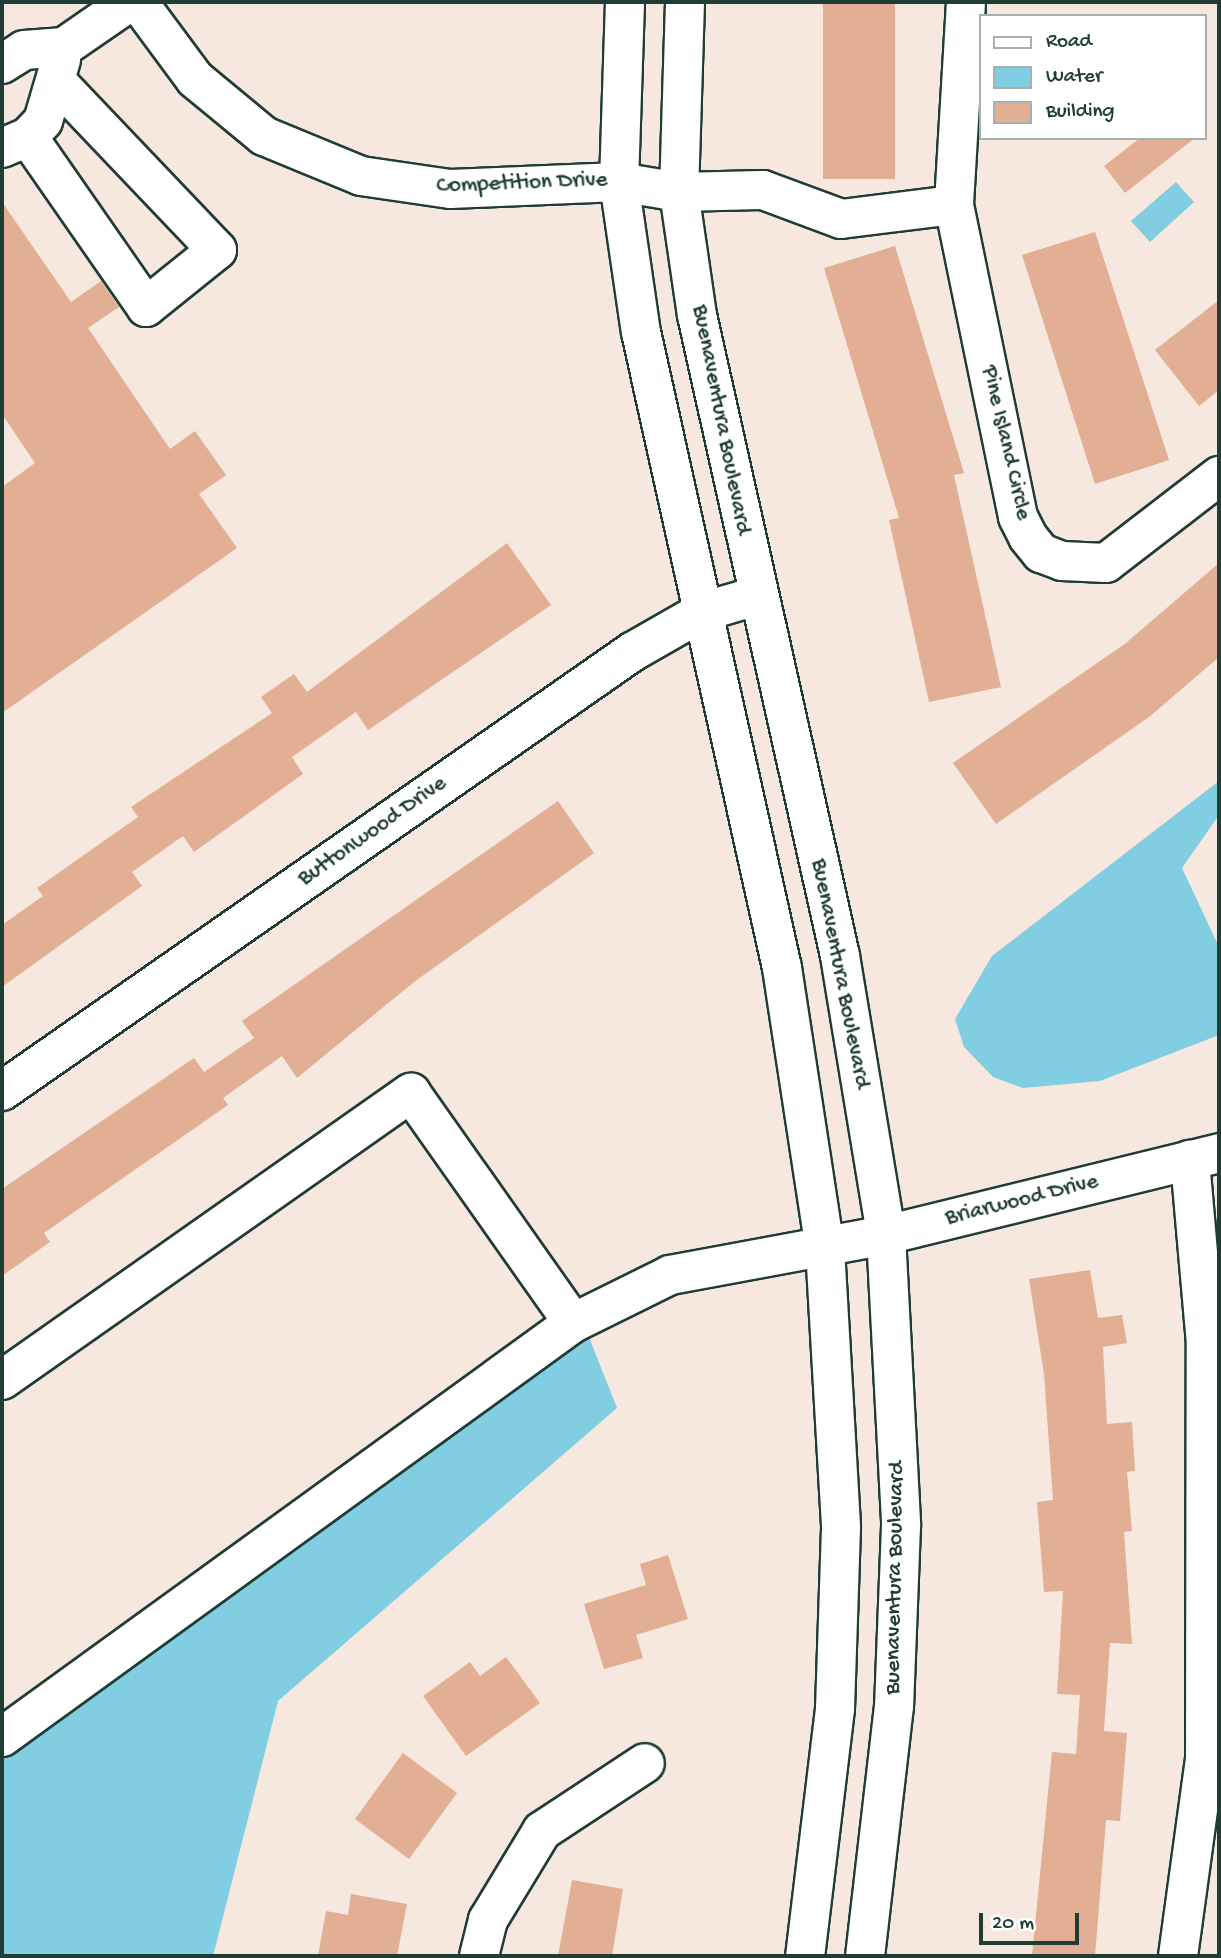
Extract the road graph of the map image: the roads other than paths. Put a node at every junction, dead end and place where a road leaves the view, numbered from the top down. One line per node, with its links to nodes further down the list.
1 (129, 2): 7 (main road)
2 (138, 2): 9 (main road, Competition Drive)
3 (625, 2): 9 (main road)
4 (685, 2): 10 (main road, Buenaventura Boulevard)
5 (966, 2): 11 (main road, Pine Island Circle)
6 (5, 55): 7 (main road)
7 (60, 64): 8 (main road); 8 (main road)
8 (15, 143)
9 (619, 182): 10 (main road, Competition Drive); 14 (main road)
10 (679, 192): 11 (main road); 13 (main road, Buenaventura Boulevard)
11 (954, 205): 12 (main road, Pine Island Circle)
12 (1219, 476)
13 (756, 596): 14 (main road, Buttonwood Drive); 17 (main road, Buenaventura Boulevard)
14 (702, 612): 15 (main road, Buttonwood Drive); 18 (main road)
15 (2, 1091)
16 (1205, 1156): 17 (main road, Briarwood Drive); 26 (main road)
17 (886, 1235): 18 (main road, Briarwood Drive); 25 (main road, Buenaventura Boulevard)
18 (825, 1248): 19 (main road, Briarwood Drive); 24 (main road)
19 (573, 1323): 20 (main road); 21 (main road, Briarwood Drive)
20 (2, 1380)
21 (2, 1737)
22 (645, 1763): 23 (main road)
23 (479, 1956)
24 (805, 1956)
25 (865, 1956)
26 (1178, 1956)

